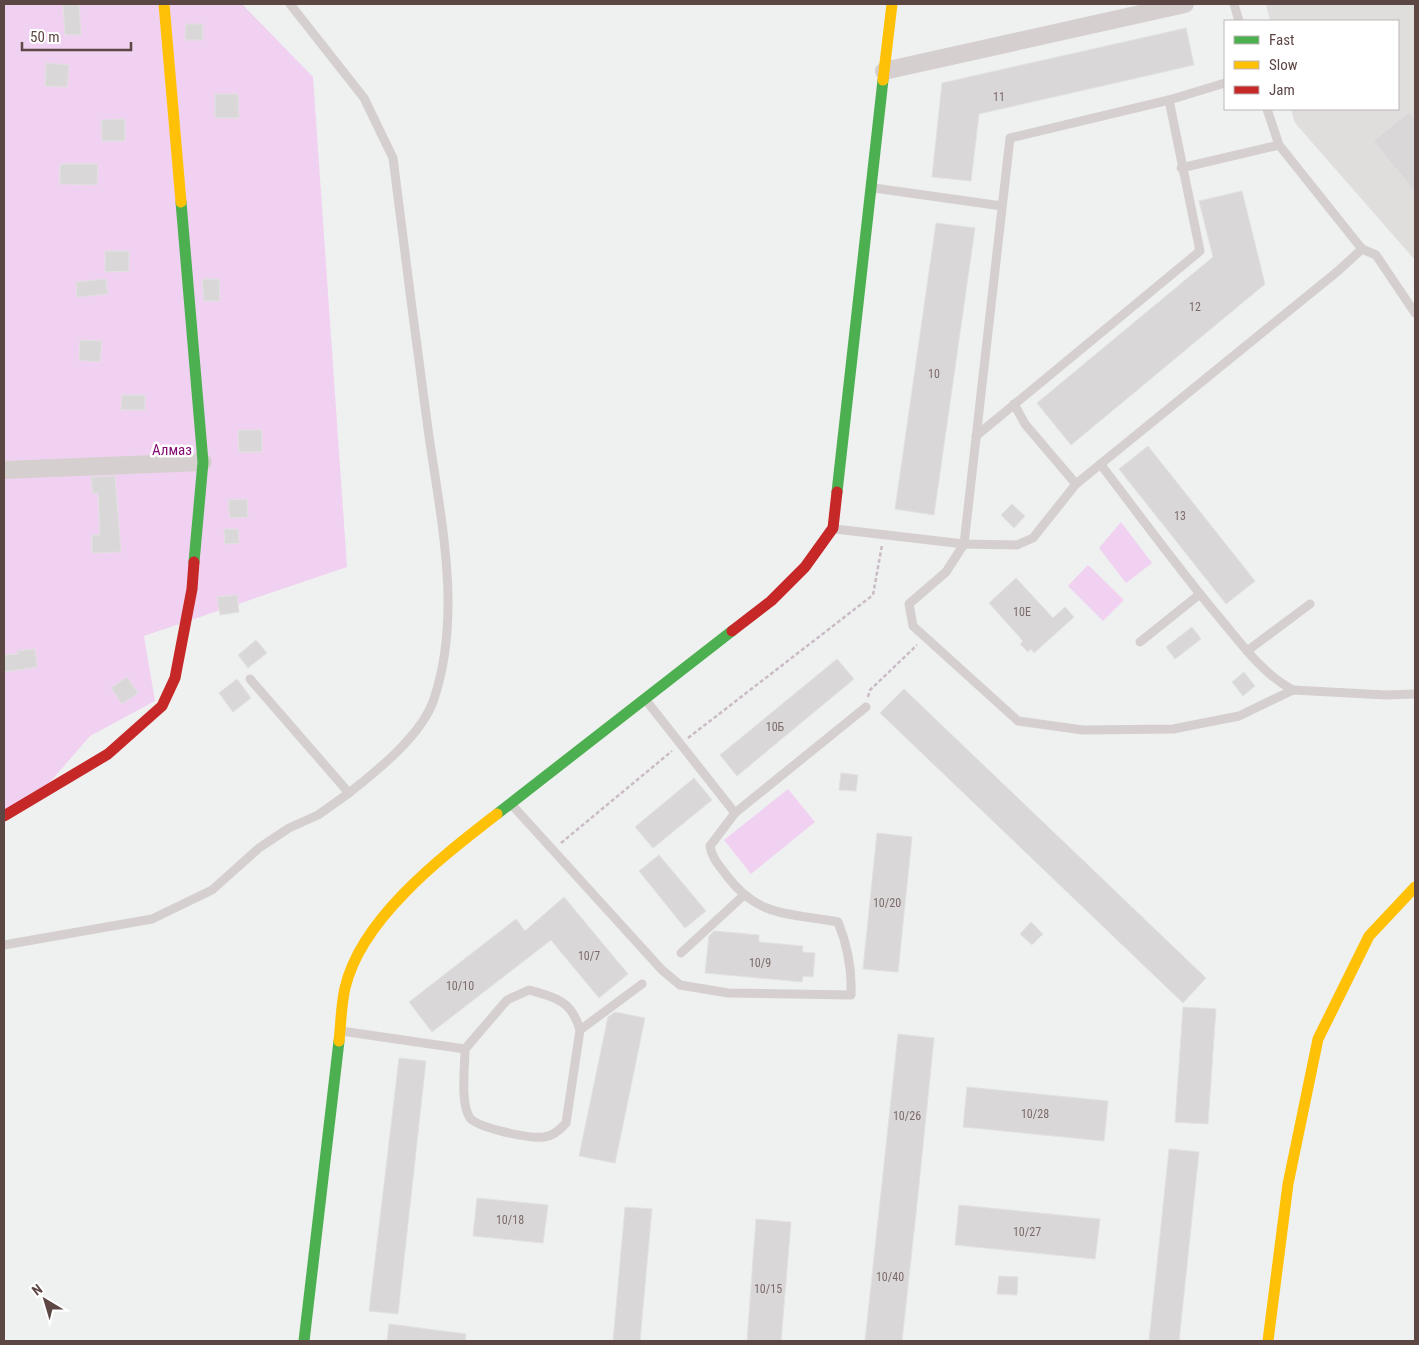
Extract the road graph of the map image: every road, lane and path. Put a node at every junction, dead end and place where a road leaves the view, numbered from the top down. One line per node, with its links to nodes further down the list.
1 (164, 4): 19 (street)
2 (290, 4): 37 (lane)
3 (892, 4): 7 (street)
4 (1186, 4): 7 (street)
5 (1234, 4): 6 (lane)
6 (1239, 20)
7 (884, 71): 13 (street)
8 (1224, 83): 9 (lane)
9 (1169, 100): 12 (lane); 14 (lane)
10 (1268, 110): 11 (lane)
11 (1280, 145): 12 (lane); 15 (lane)
12 (1181, 168): 17 (lane)
13 (871, 187): 14 (lane); 23 (street)
14 (1002, 206): 18 (lane)
15 (1362, 249): 16 (lane); 20 (lane)
16 (1415, 313)
17 (1014, 404): 18 (lane); 22 (lane)
18 (976, 436): 25 (lane)
19 (203, 462): 21 (street); 40 (street)
20 (1101, 465): 22 (lane); 26 (lane)
21 (4, 470)
22 (1076, 484): 25 (lane)
23 (833, 528): 24 (lane); 34 (street)
24 (884, 534): 25 (lane); 36 (path)
25 (964, 544): 28 (lane)
26 (1200, 594): 29 (lane); 30 (lane)
27 (1310, 604): 30 (lane)
28 (925, 637): 32 (lane); 35 (path)
29 (1140, 642)
30 (1247, 651): 32 (lane)
31 (250, 679): 37 (lane)
32 (1293, 690): 33 (lane)
33 (1415, 694)
34 (645, 699): 36 (lane); 38 (street)
35 (866, 708): 39 (lane)
36 (680, 744): 39 (lane); 41 (path)
37 (348, 793): 44 (lane)
38 (511, 803): 41 (lane); 48 (street)
39 (735, 813): 43 (lane)
40 (4, 816)
41 (552, 850): 43 (lane)
42 (1415, 887): 51 (street)
43 (743, 896): 45 (lane)
44 (4, 945)
45 (681, 953)
46 (642, 984): 47 (lane)
47 (580, 1030): 49 (lane); 49 (lane)
48 (340, 1031): 49 (lane); 50 (street)
49 (465, 1049)
50 (304, 1341)
51 (1268, 1341)

